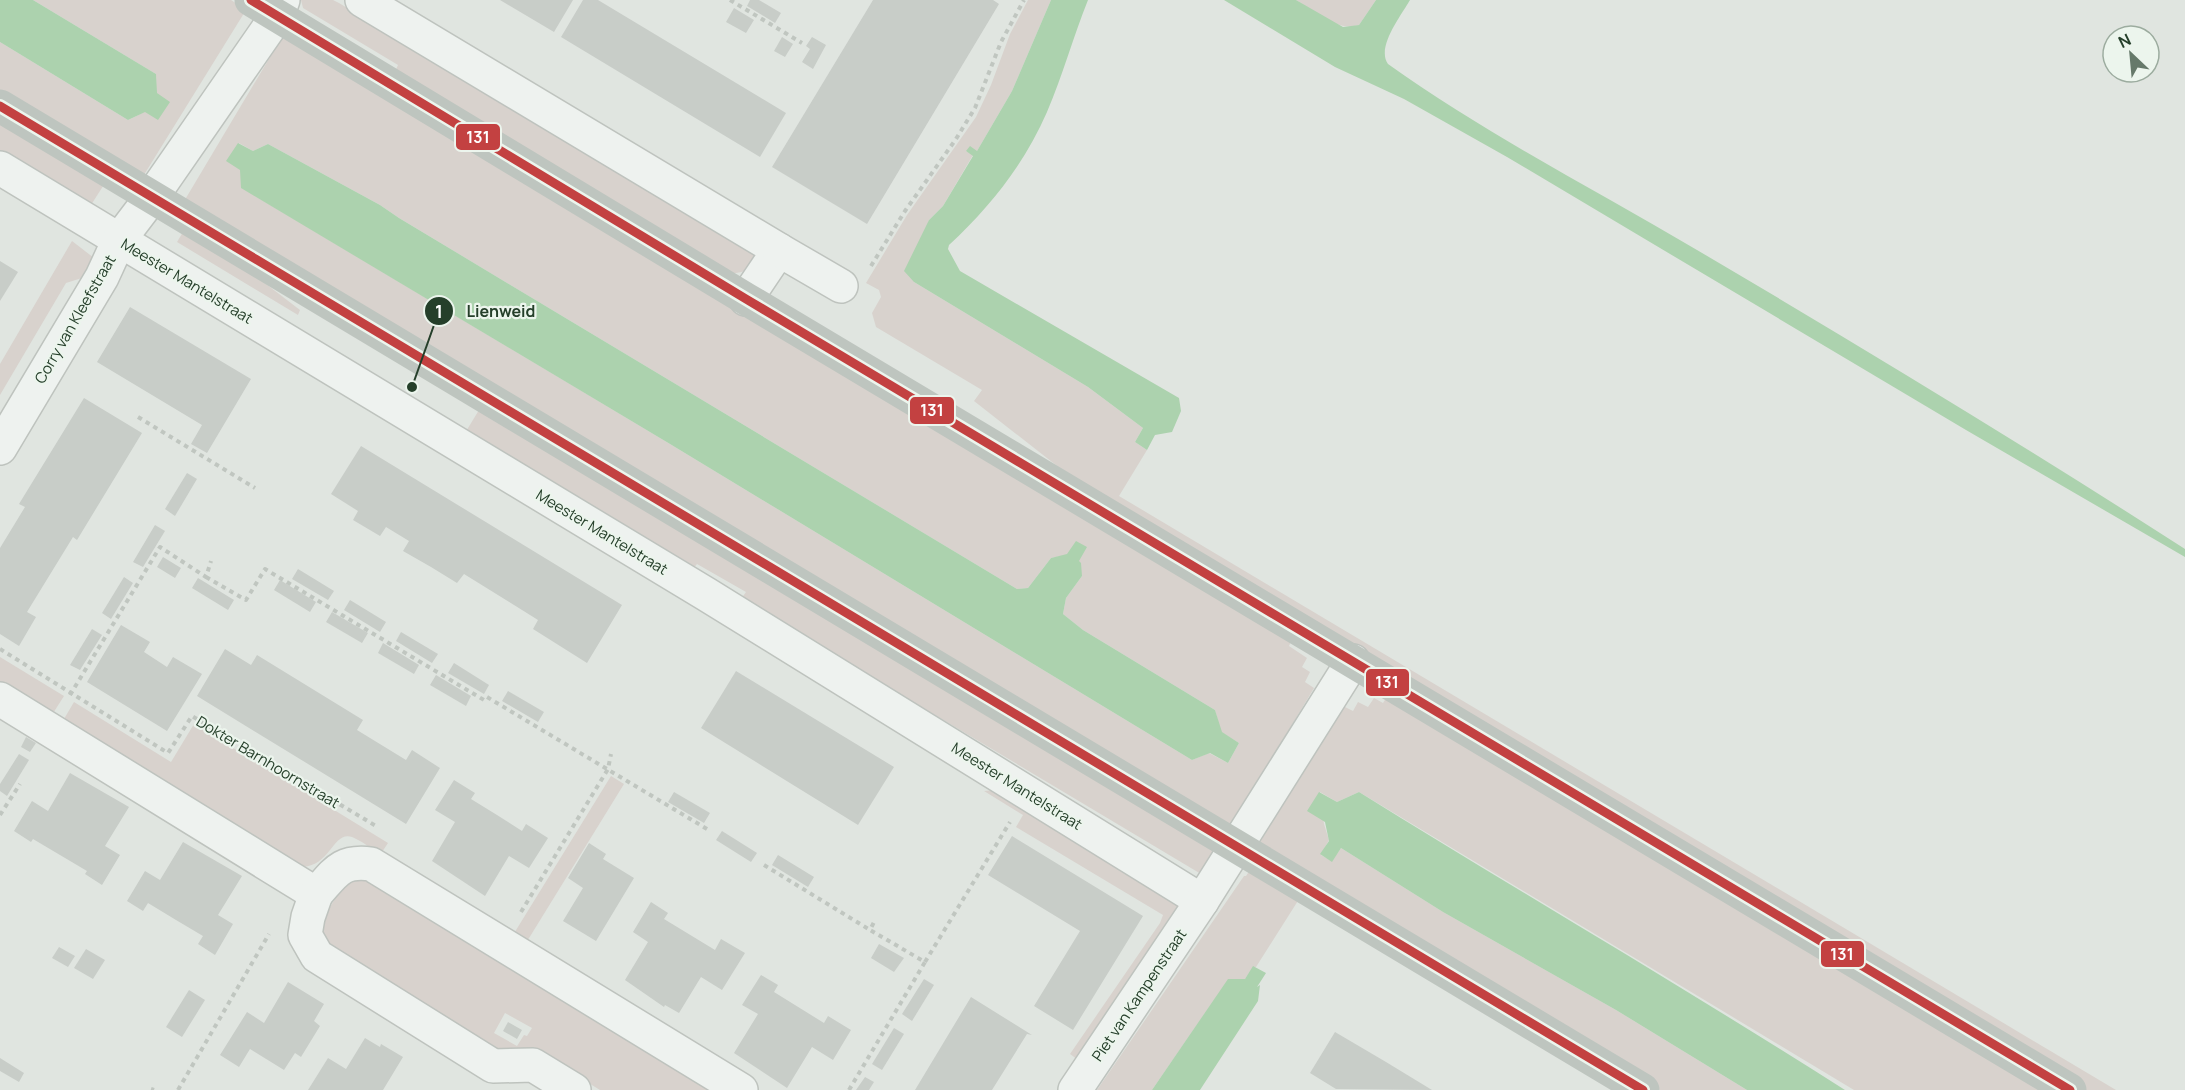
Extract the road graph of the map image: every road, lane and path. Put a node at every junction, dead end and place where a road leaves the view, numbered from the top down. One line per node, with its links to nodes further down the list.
1 (362, 0): 10 (street)
2 (730, 0): 5 (path)
3 (1024, 0): 11 (path)
4 (270, 5): 8 (street, Corry van Kleefstraat); 12 (street)
5 (802, 43)
6 (0, 106): 8 (street)
7 (0, 168): 9 (street, Meester Mantelstraat)
8 (151, 198): 9 (street, Corry van Kleefstraat); 30 (street)
9 (119, 240): 14 (street, Corry van Kleefstraat); 33 (street, Meester Mantelstraat)
10 (780, 250): 11 (street); 12 (street)
11 (841, 286)
12 (746, 299): 19 (street)
13 (138, 417): 15 (path)
14 (0, 448)
15 (255, 488)
16 (211, 561): 17 (path)
17 (206, 577): 20 (path); 24 (path)
18 (0, 649): 20 (path, Dokter Barnhoornstraat)
19 (1353, 661): 30 (street, Piet van Kampenstraat); 44 (street)
20 (71, 693): 22 (path); 28 (path, Dokter Barnhoornstraat)
21 (0, 699): 22 (street)
22 (49, 729): 32 (street)
23 (610, 753): 24 (path)
24 (608, 769): 29 (path); 36 (path)
25 (20, 784): 26 (path)
26 (0, 815)
27 (1014, 815): 37 (path, Meester Mantelstraat)
28 (376, 827)
29 (707, 829)
30 (1235, 846): 33 (street, Piet van Kampenstraat); 43 (street)
31 (764, 865): 35 (path)
32 (308, 890): 36 (street); 38 (path); 39 (street)
33 (1202, 901): 42 (street, Piet van Kampenstraat)
34 (875, 920): 35 (path)
35 (870, 930): 37 (path)
36 (501, 944): 40 (street)
37 (925, 963): 41 (path, Meester Mantelstraat)
38 (178, 1090)
39 (574, 1090)
40 (741, 1090)
41 (849, 1090)
42 (1075, 1090)
43 (1643, 1090)
44 (2070, 1090)

